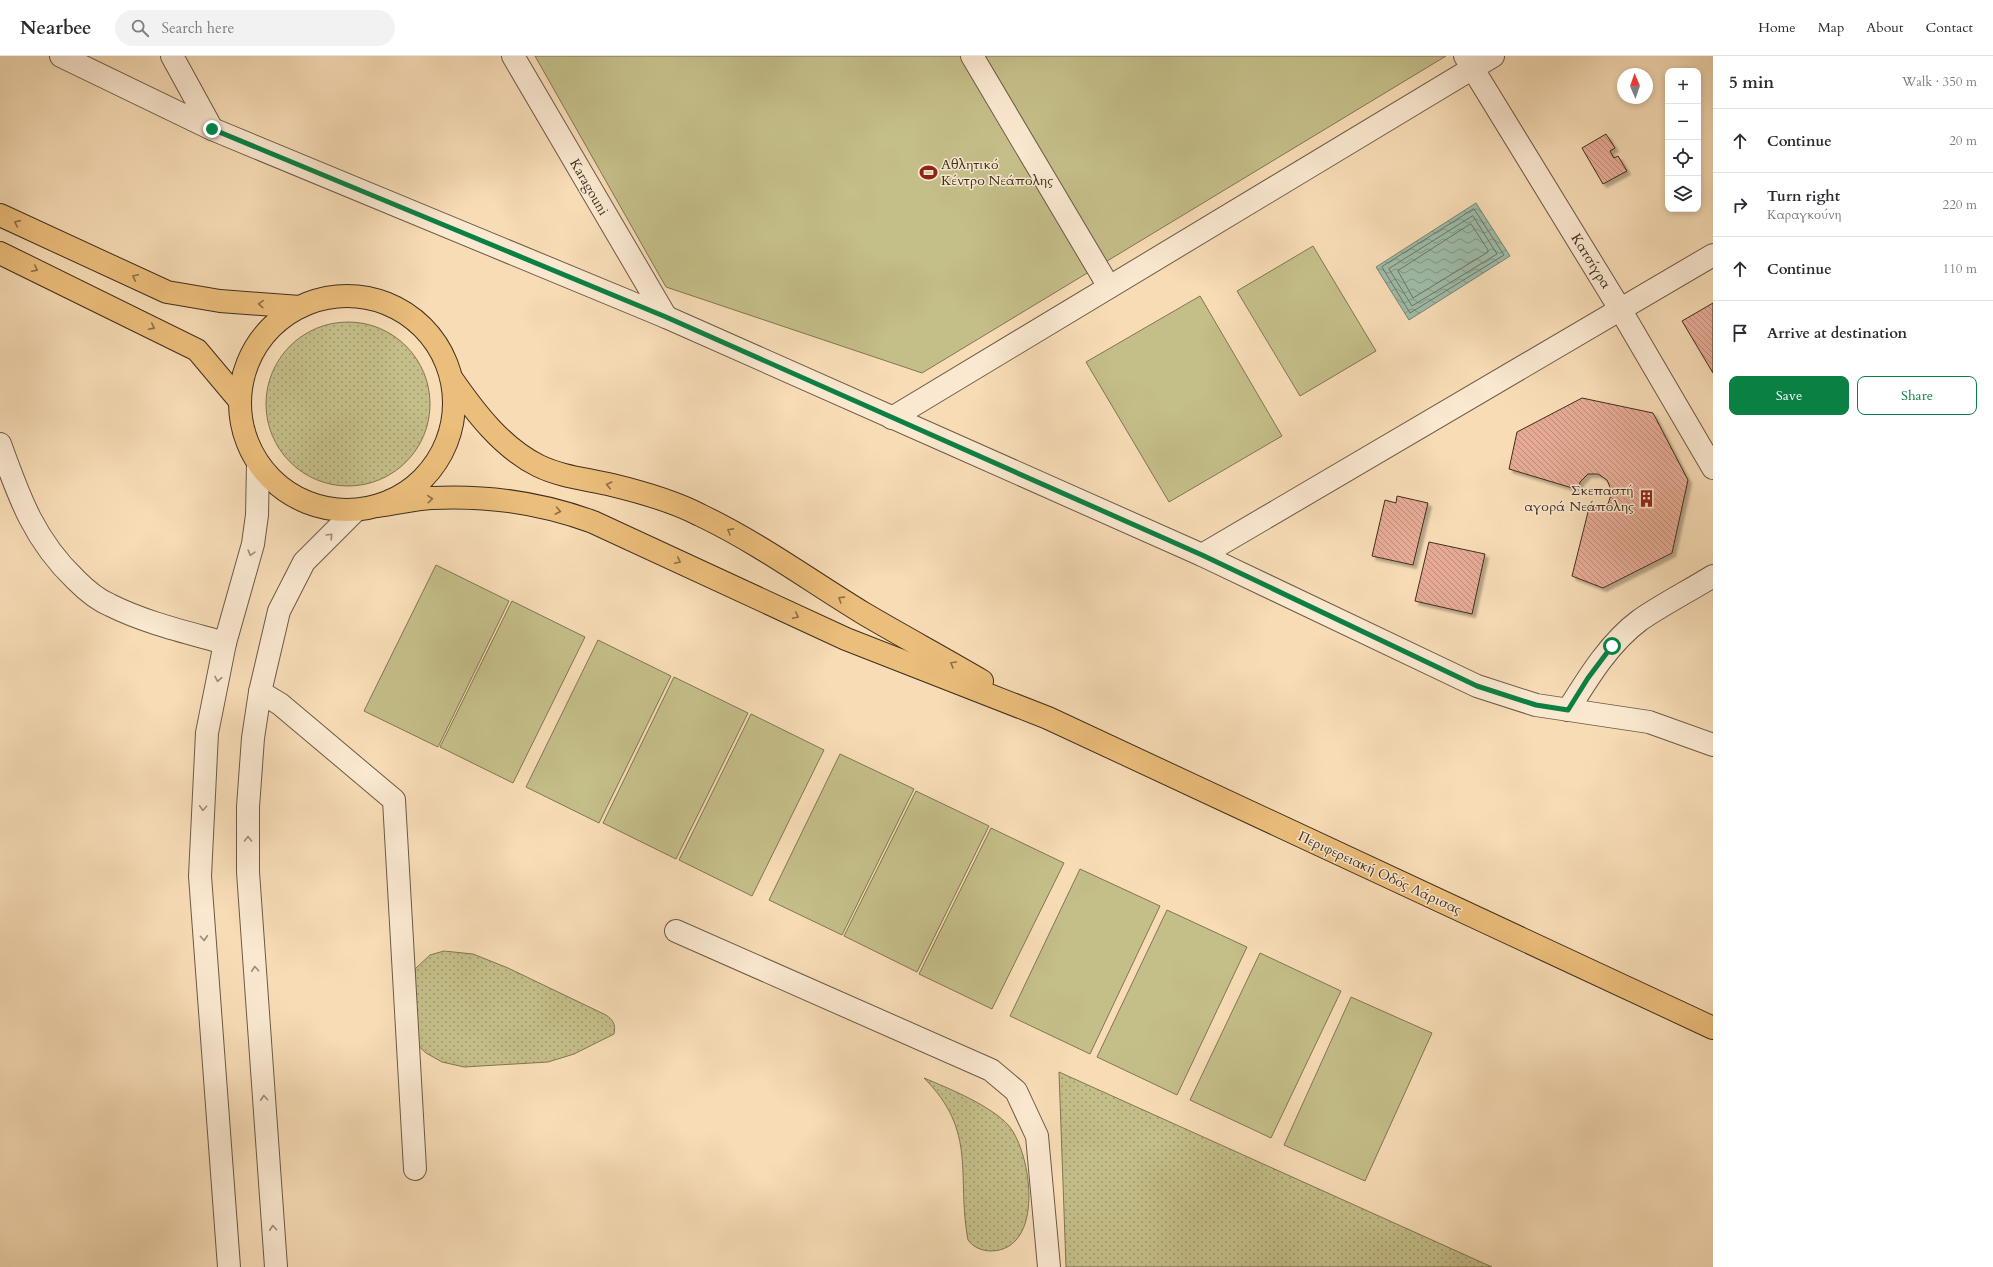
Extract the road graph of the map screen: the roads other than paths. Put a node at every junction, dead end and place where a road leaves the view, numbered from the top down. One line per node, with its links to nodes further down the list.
1 (61, 56): 7 (street)
2 (172, 56): 7 (street)
3 (513, 56): 14 (street, Karagouni)
4 (972, 56): 11 (street)
5 (1493, 56): 6 (street)
6 (1468, 62): 11 (street); 13 (street, Κατσίγρα)
7 (212, 129): 14 (street)
8 (0, 215): 12 (highway, one-way to 8)
9 (0, 253): 16 (highway, one-way to 16)
10 (1713, 256): 13 (street)
11 (1109, 286): 17 (street)
12 (300, 307): 15 (highway); 16 (highway)
13 (1620, 309): 20 (street, Κατσίγρα); 23 (street)
14 (666, 317): 17 (street)
15 (452, 379): 21 (highway); 28 (highway, one-way to 15)
16 (239, 400): 19 (highway)
17 (892, 418): 23 (street)
18 (0, 444): 25 (street)
19 (258, 464): 22 (highway); 25 (street, one-way to 25)
20 (1713, 468)
21 (377, 506): 22 (highway); 28 (highway, one-way to 28)
22 (355, 511): 26 (street, one-way to 22)
23 (1202, 555): 27 (street)
24 (1713, 576): 27 (street)
25 (225, 643): 33 (street, one-way to 33)
26 (260, 692): 32 (street); 34 (street, one-way to 26)
27 (1568, 710): 29 (street)
28 (1048, 718): 31 (highway, Περιφερειακή Οδός Λάρισας)
29 (1713, 745)
30 (676, 931): 35 (street)
31 (1713, 1028)
32 (415, 1168)
33 (229, 1267)
34 (276, 1267)
35 (1049, 1267)

